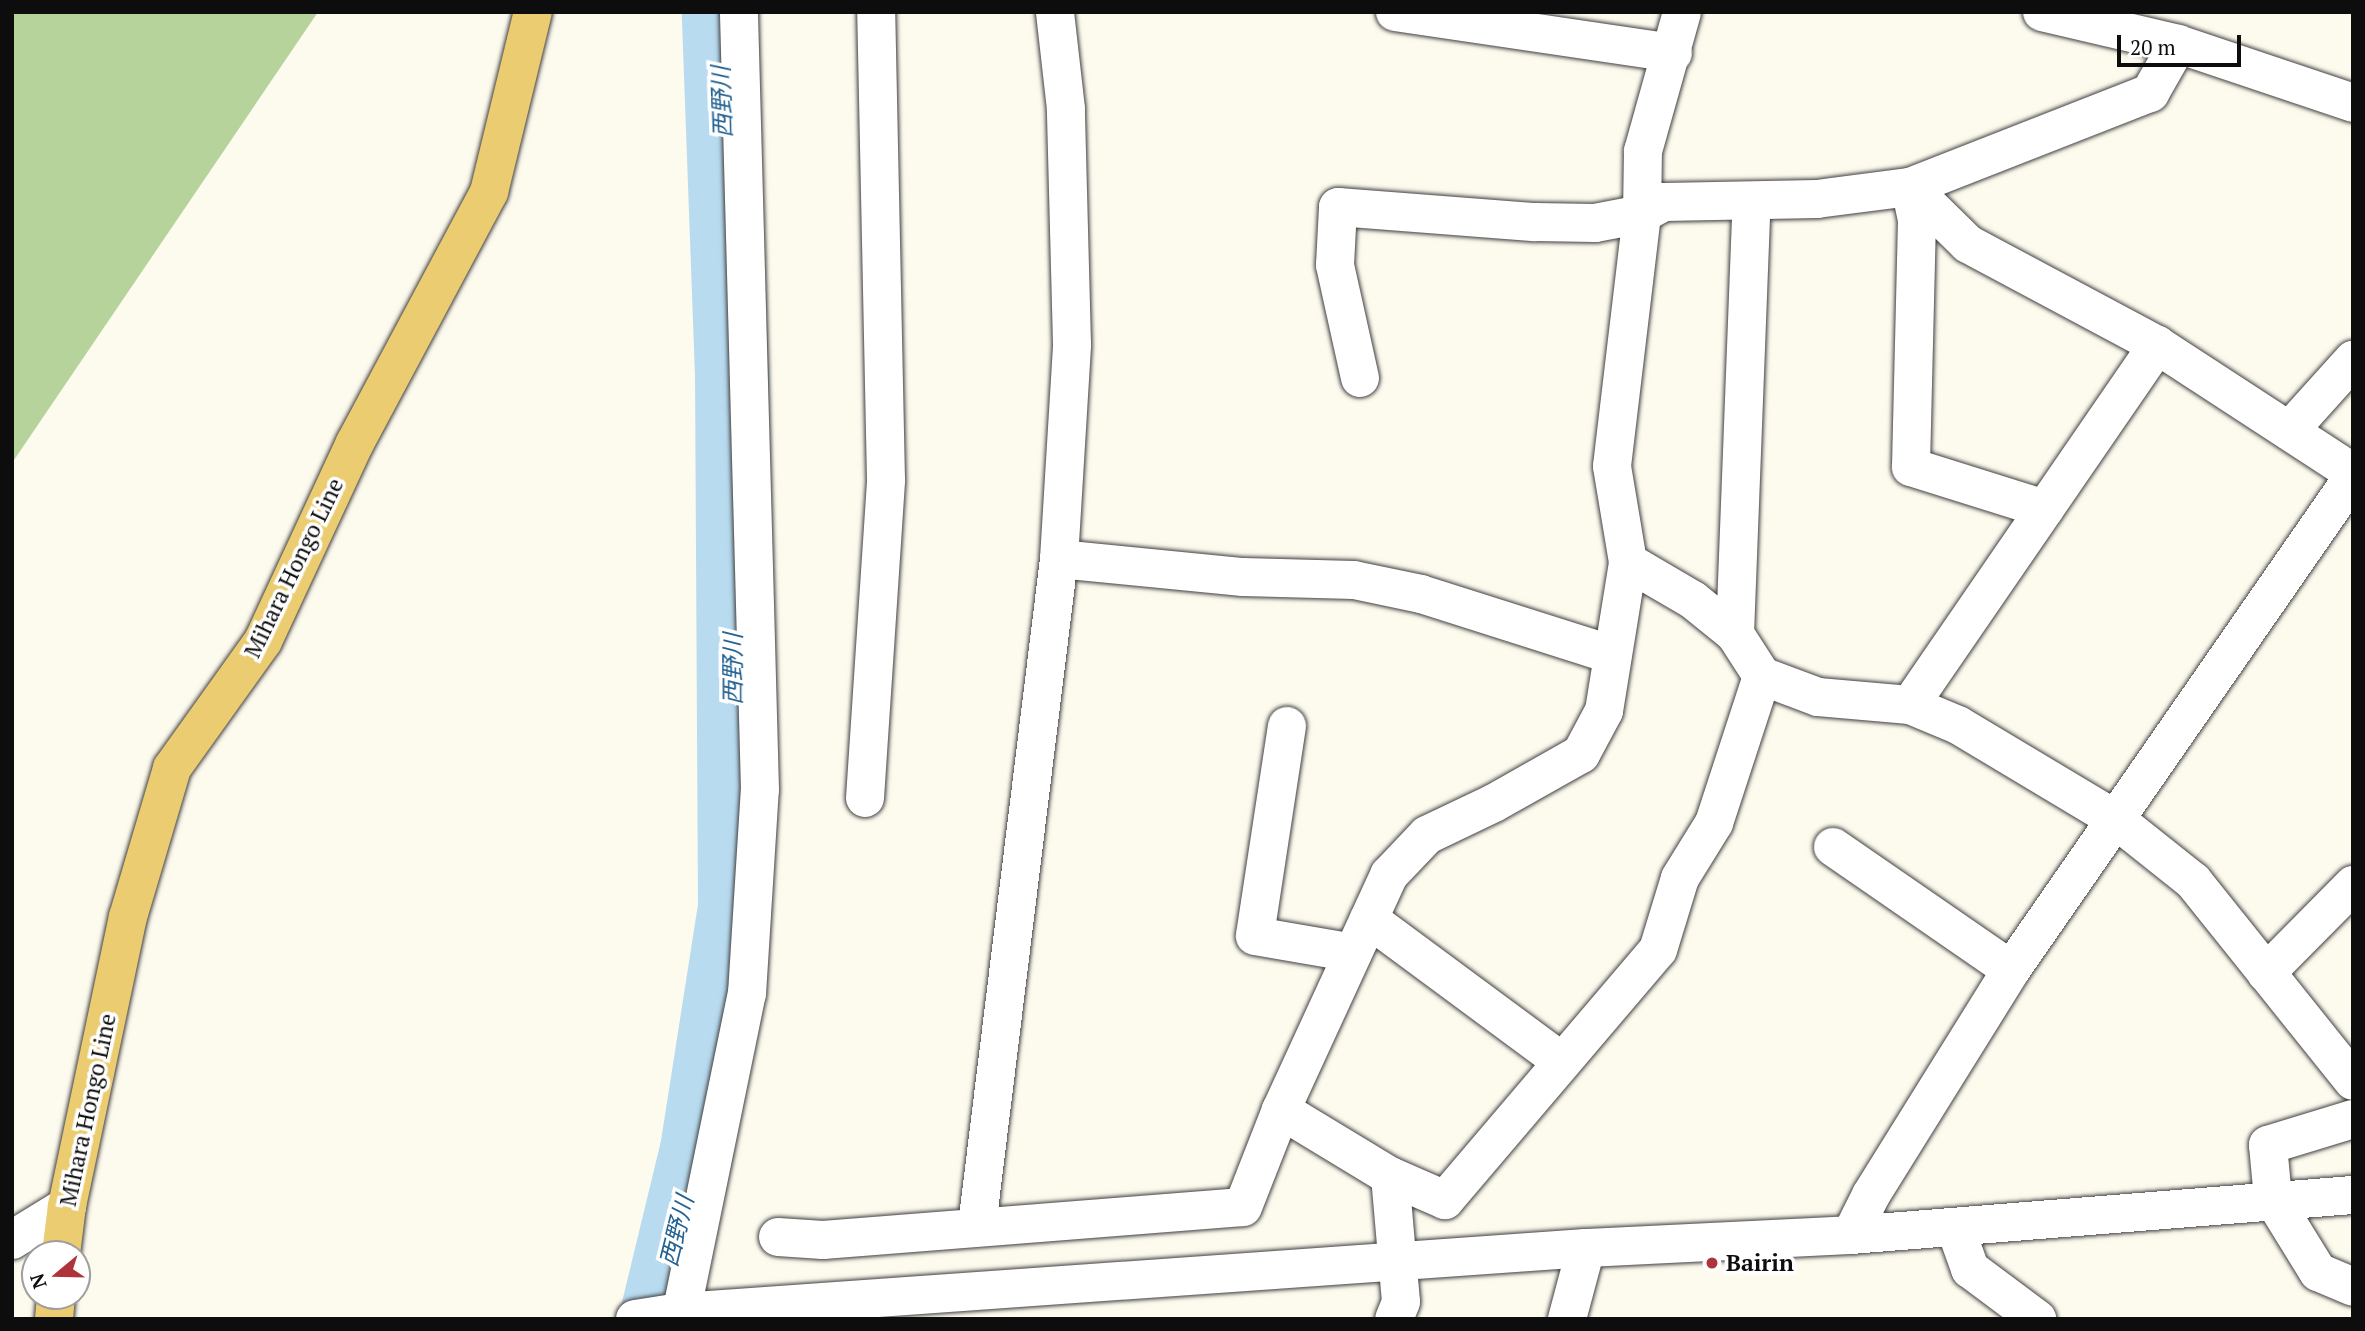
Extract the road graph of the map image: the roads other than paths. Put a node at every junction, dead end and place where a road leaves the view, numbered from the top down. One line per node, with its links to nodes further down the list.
1 (533, 12): 42 (main road, Mihara Hongo Line)
2 (739, 12): 52 (street)
3 (876, 12): 27 (street)
4 (1055, 12): 20 (street)
5 (1395, 12): 9 (street)
6 (1682, 12): 9 (street)
7 (2042, 12): 8 (street)
8 (2178, 44): 10 (street); 12 (street)
9 (1673, 52): 13 (street)
10 (2353, 103)
11 (1752, 201): 12 (street); 13 (street); 22 (street)
12 (1921, 206): 14 (street); 19 (street)
13 (1642, 214): 16 (street); 21 (street)
14 (2157, 345): 17 (street); 19 (street)
15 (2353, 360): 17 (street)
16 (1360, 378)
17 (2289, 431): 18 (street)
18 (2353, 475): 28 (street)
19 (2045, 509): 25 (street)
20 (1059, 559): 23 (street); 43 (street)
21 (1628, 562): 22 (street); 23 (street)
22 (1735, 634): 24 (street)
23 (1613, 655): 31 (street)
24 (1762, 676): 25 (street); 35 (street)
25 (1910, 705): 28 (street)
26 (1287, 726): 32 (street)
27 (865, 798)
28 (2115, 819): 33 (street); 34 (street)
29 (1833, 847): 33 (street)
30 (2353, 884): 34 (street)
31 (1369, 919): 32 (street); 35 (street)
32 (1353, 953): 37 (street)
33 (2011, 970): 45 (street)
34 (2266, 973): 36 (street)
35 (1562, 1062): 39 (street)
36 (2353, 1081)
37 (1281, 1110): 39 (street); 43 (street)
38 (2353, 1119): 41 (street)
39 (1390, 1176): 50 (street)
40 (2353, 1195): 41 (street)
41 (2273, 1199): 44 (street); 51 (street)
42 (67, 1206): 47 (street); 48 (main road, Mihara Hongo Line)
43 (977, 1226): 46 (street)
44 (1955, 1227): 45 (street); 56 (street)
45 (1851, 1235): 49 (street)
46 (778, 1237)
47 (12, 1240)
48 (63, 1240)
49 (1586, 1248): 50 (street); 55 (street)
50 (1396, 1262): 52 (street); 54 (street)
51 (2353, 1287)
52 (681, 1315): 53 (street)
53 (635, 1319)
54 (1394, 1319)
55 (1567, 1319)
56 (2037, 1319)

